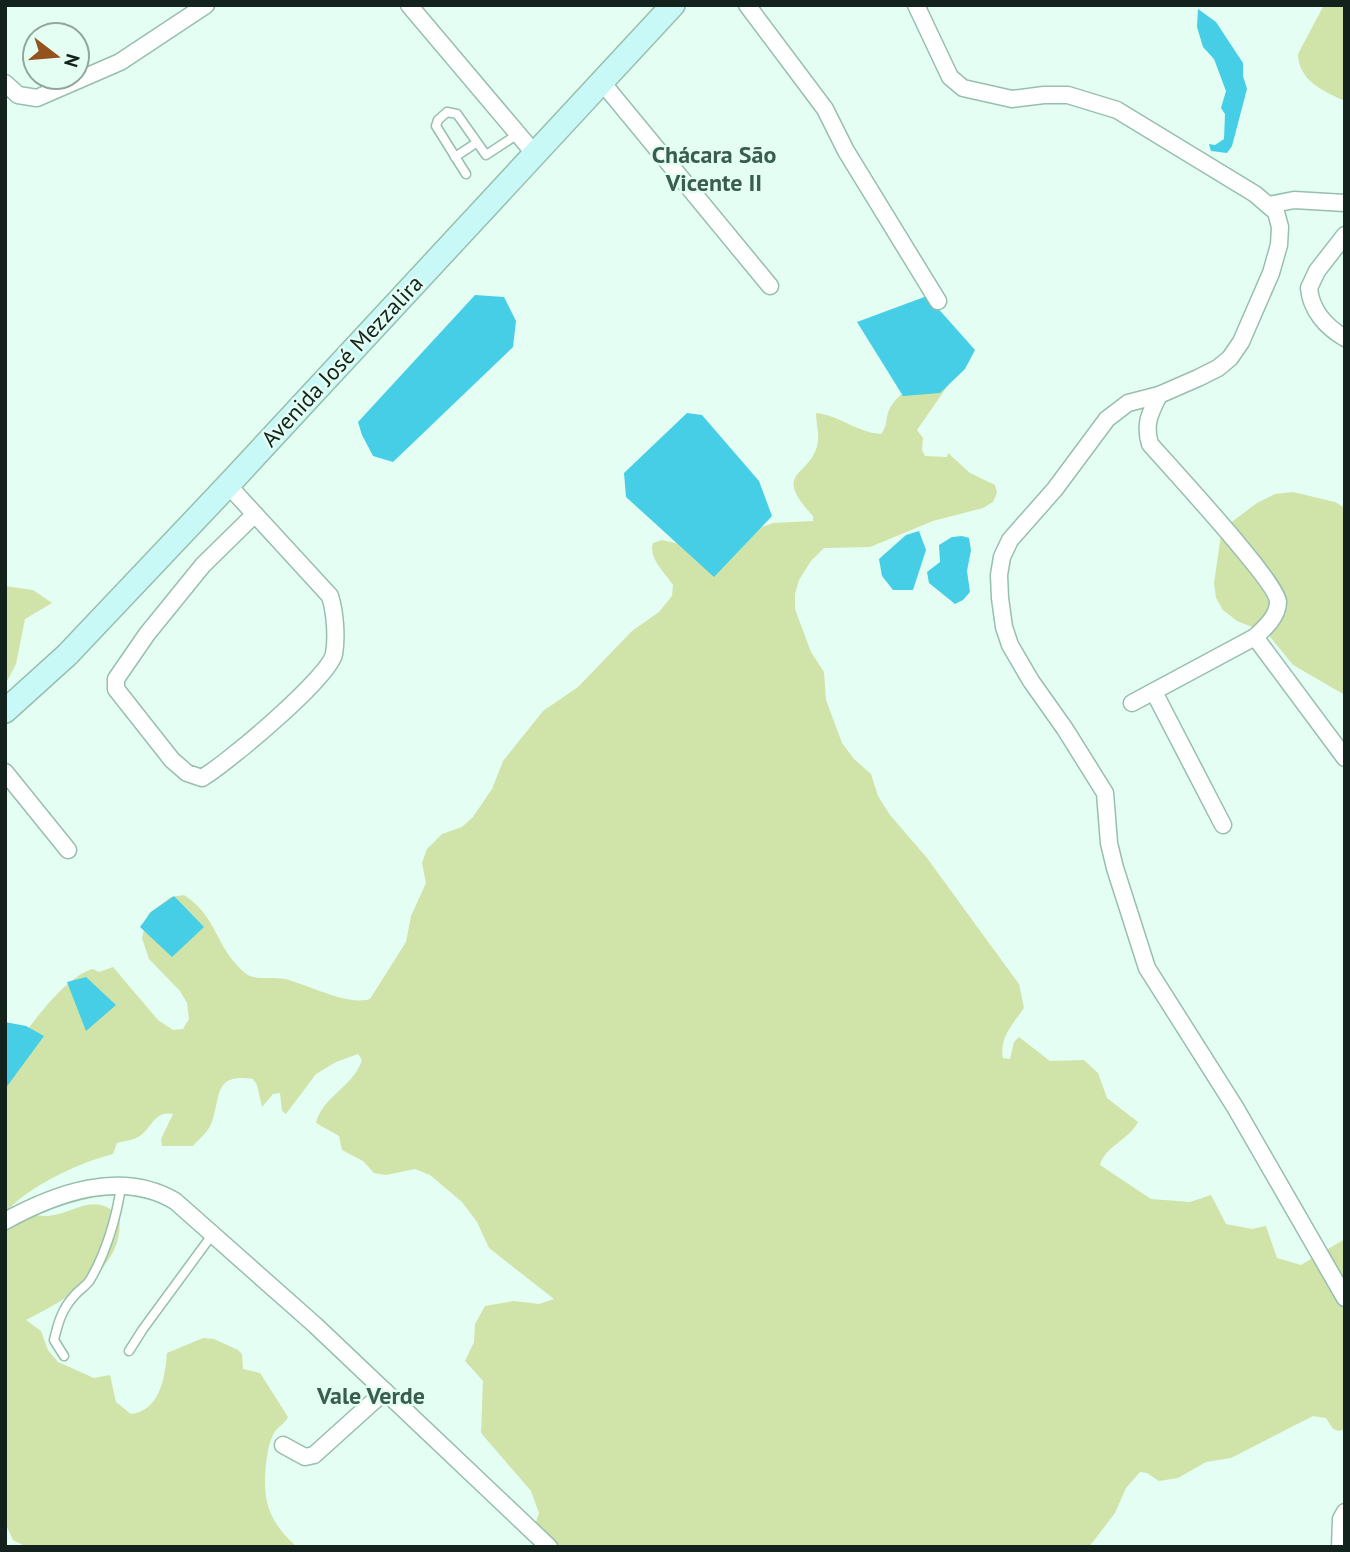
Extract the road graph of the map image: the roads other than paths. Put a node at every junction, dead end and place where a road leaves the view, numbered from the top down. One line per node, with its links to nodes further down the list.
1 (206, 5): 7 (street)
2 (409, 5): 8 (street)
3 (674, 5): 6 (main road, Avenida José Mezzalira)
4 (747, 5): 17 (street)
5 (916, 5): 14 (street)
6 (601, 81): 10 (main road, Avenida José Mezzalira); 16 (street)
7 (5, 83)
8 (518, 134): 9 (lane); 10 (street)
9 (476, 143): 11 (lane); 11 (lane)
10 (534, 153): 20 (main road, Avenida José Mezzalira)
11 (455, 157): 12 (lane)
12 (466, 174)
13 (1345, 203): 14 (street)
14 (1269, 205): 19 (street)
15 (1345, 235): 18 (street)
16 (770, 286)
17 (938, 301)
18 (1345, 338)
19 (1159, 395): 22 (street); 33 (street)
20 (228, 485): 21 (street); 25 (main road, Avenida José Mezzalira)
21 (255, 514): 21 (street)
22 (1255, 637): 23 (street); 26 (street)
23 (1154, 692): 24 (street); 28 (street)
24 (1132, 703)
25 (5, 711)
26 (1345, 758)
27 (5, 772): 29 (street)
28 (1223, 825)
29 (68, 850)
30 (121, 1186): 31 (street); 32 (street); 35 (lane)
31 (5, 1221)
32 (212, 1235): 34 (lane); 36 (street)
33 (1345, 1298)
34 (129, 1351)
35 (64, 1356)
36 (385, 1391): 37 (street); 39 (street)
37 (282, 1445)
38 (1345, 1512): 40 (street)
39 (550, 1547)
40 (1340, 1547)

